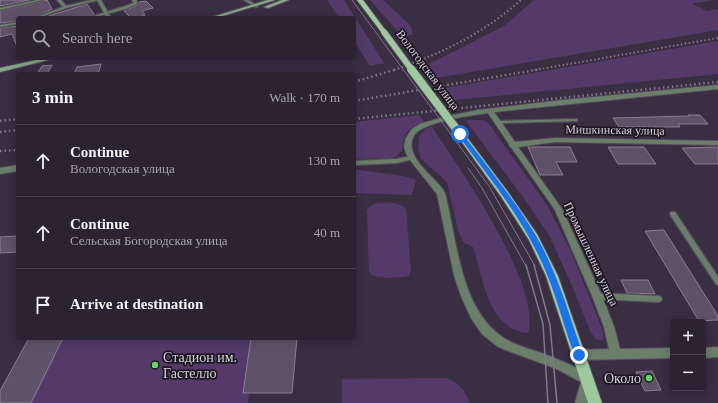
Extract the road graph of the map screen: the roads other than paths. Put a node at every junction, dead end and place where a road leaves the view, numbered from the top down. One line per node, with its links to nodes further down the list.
1 (41, 0): 11 (lane)
2 (60, 0): 10 (lane)
3 (97, 0): 10 (lane); 12 (street)
4 (134, 0): 12 (lane)
5 (248, 0): 9 (lane)
6 (273, 0): 9 (main road)
7 (287, 0): 17 (main road)
8 (360, 0): 42 (main road, Вологодская улица, bridge)
9 (256, 6): 16 (main road)
10 (65, 7): 13 (lane)
11 (0, 9)
12 (106, 12): 14 (lane); 15 (street)
13 (40, 16)
14 (95, 16)
15 (108, 16)
16 (218, 16)
17 (234, 16)
18 (16, 23): 19 (lane)
19 (0, 26)
20 (23, 60): 22 (main road)
21 (44, 60): 23 (main road)
22 (0, 65)
23 (0, 70)
24 (718, 87): 25 (street)
25 (490, 111): 27 (street, Промышленная улица); 30 (street)
26 (575, 120): 27 (lane)
27 (497, 122): 29 (street, Промышленная улица)
28 (718, 143): 29 (street, Мишкинская улица)
29 (512, 145): 36 (street, Промышленная улица)
30 (411, 158): 31 (lane); 43 (street)
31 (356, 163)
32 (16, 168): 33 (street)
33 (0, 171)
34 (673, 214): 35 (lane)
35 (718, 282)
36 (597, 296): 37 (lane); 41 (street, Промышленная улица)
37 (659, 299)
38 (718, 352): 40 (street)
39 (670, 353): 41 (street)
40 (706, 353)
41 (616, 354): 42 (street)
42 (579, 355): 43 (main road, Вологодская улица)
43 (587, 379): 44 (street); 45 (main road, Вологодская улица)
44 (581, 403)
45 (595, 403)

